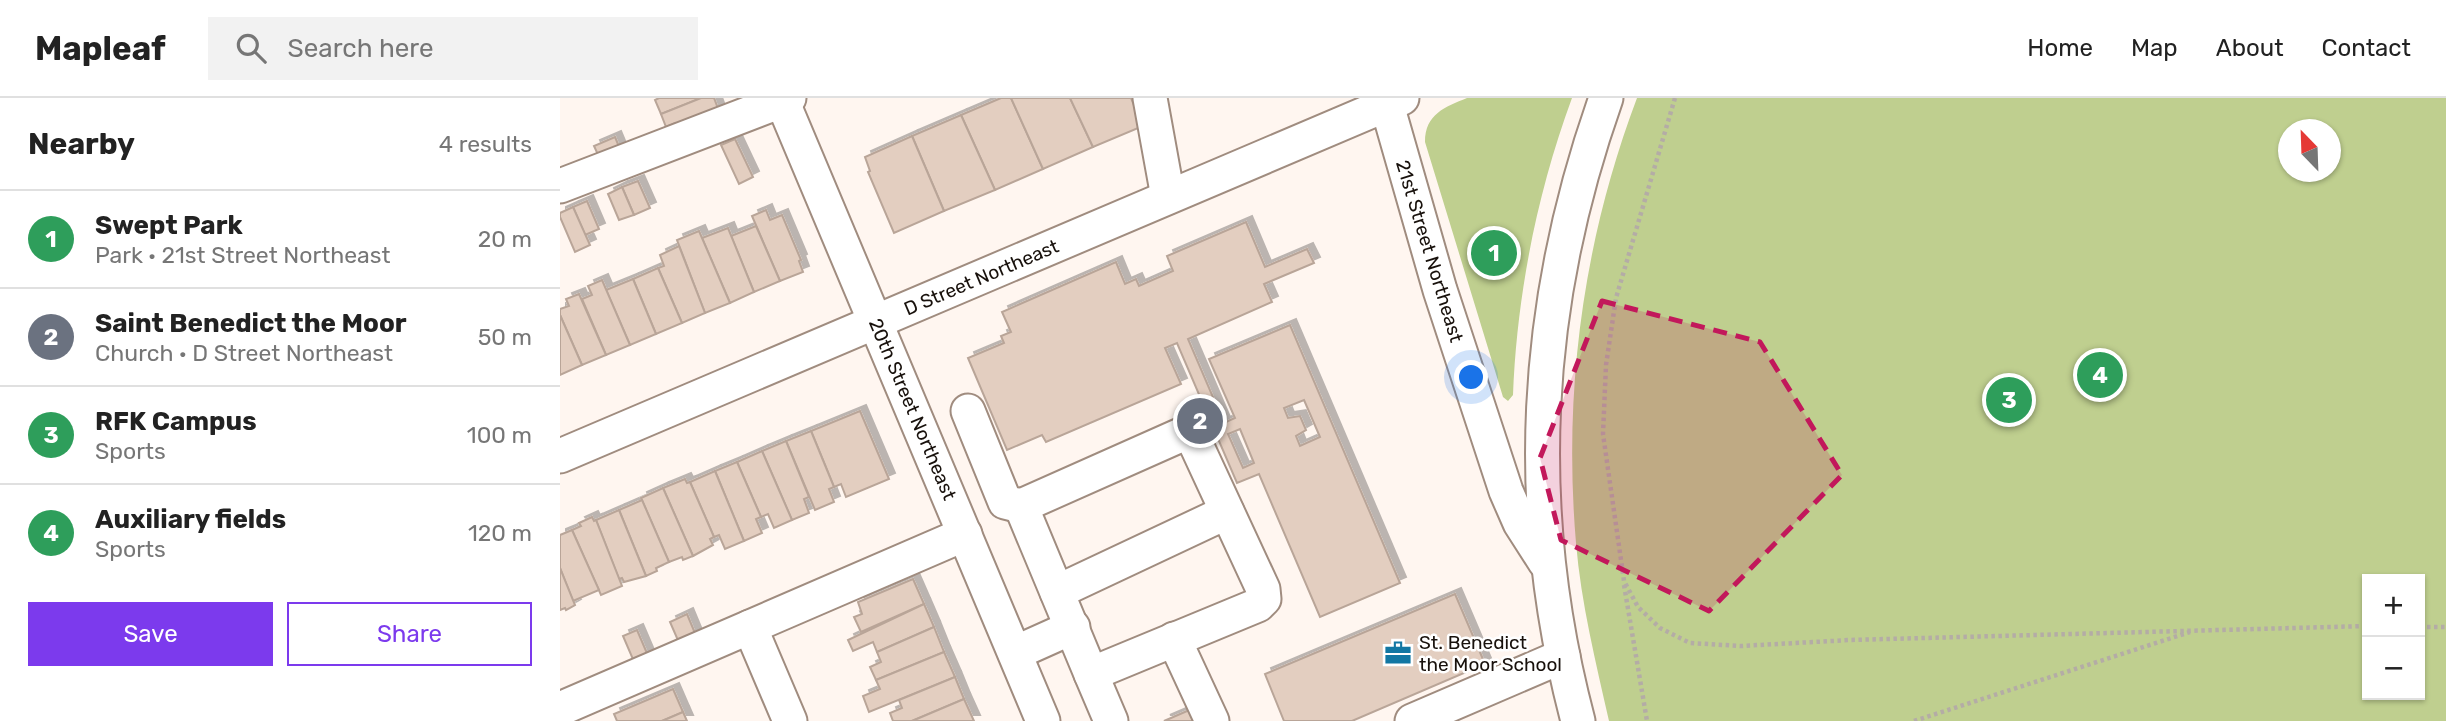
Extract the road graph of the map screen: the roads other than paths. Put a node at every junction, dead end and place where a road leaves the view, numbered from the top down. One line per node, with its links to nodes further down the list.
1 (1150, 98): 6 (street)
2 (1606, 98): 13 (street)
3 (784, 99): 5 (street); 7 (street, 20th Street Northeast)
4 (1391, 100): 6 (street, D Street Northeast); 13 (street, 21st Street Northeast)
5 (560, 186)
6 (1168, 197): 7 (street, D Street Northeast)
7 (876, 322): 9 (street, D Street Northeast); 12 (street, 20th Street Northeast)
8 (968, 411): 10 (street)
9 (560, 456)
10 (1021, 506): 11 (street); 14 (street)
11 (1227, 512): 14 (street); 17 (street)
12 (965, 534): 15 (street); 18 (street, 20th Street Northeast)
13 (1548, 567): 19 (street, 21st Street Northeast)
14 (1057, 592): 16 (street)
15 (750, 627): 21 (street); 22 (street)
16 (1073, 627): 18 (street); 20 (street)
17 (1174, 639): 20 (street); 25 (street)
18 (1015, 653): 23 (street, 20th Street Northeast)
19 (1563, 656): 26 (street); 27 (street, 21st Street Northeast)
20 (1091, 674): 24 (street)
21 (560, 709)
22 (790, 721)
23 (1043, 721)
24 (1111, 721)
25 (1212, 721)
26 (1412, 721)
27 (1578, 721)

